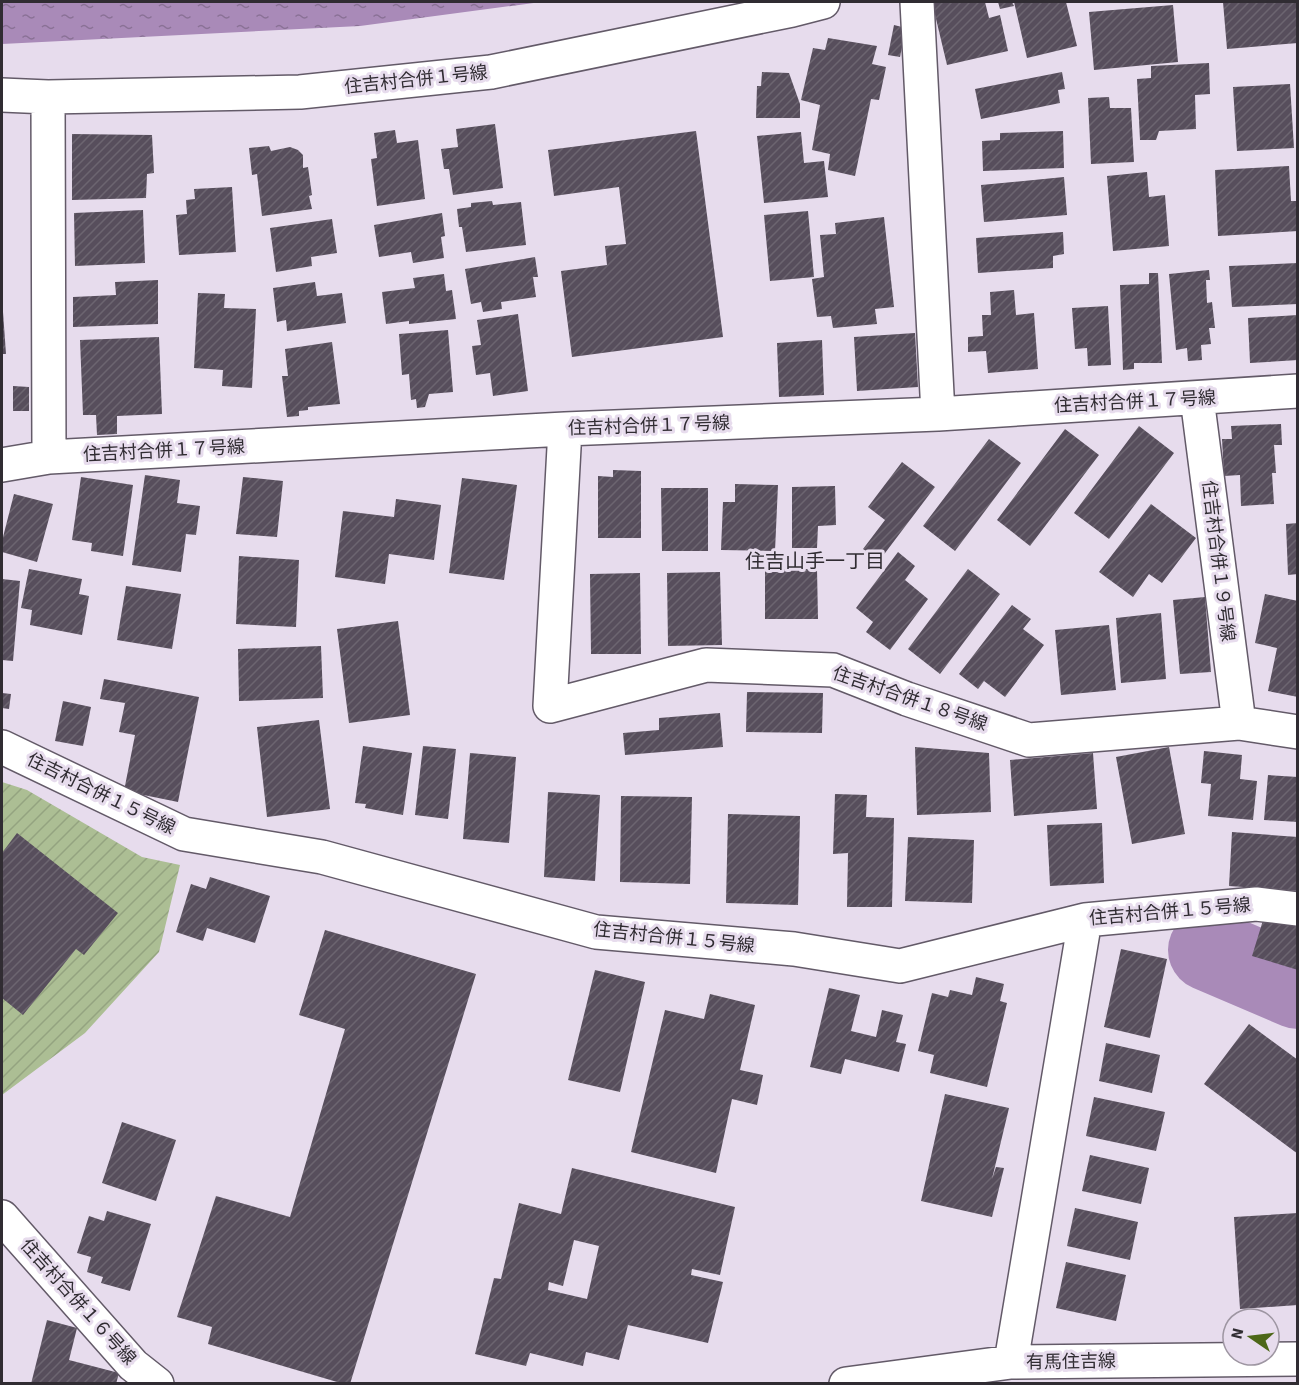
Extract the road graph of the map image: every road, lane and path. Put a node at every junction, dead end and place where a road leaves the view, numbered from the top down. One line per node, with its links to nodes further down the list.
1 (823, 2): 4 (street, 住吉村合併１号線)
2 (917, 2): 7 (street)
3 (2, 95): 4 (street, 住吉村合併１号線)
4 (48, 97): 9 (street)
5 (1298, 391): 6 (street, 住吉村合併１７号線)
6 (1197, 398): 7 (street, 住吉村合併１７号線); 11 (street, 住吉村合併１９号線)
7 (938, 414): 8 (street, 住吉村合併１７号線)
8 (565, 429): 9 (street, 住吉村合併１７号線); 11 (street, 住吉村合併１８号線)
9 (49, 457): 10 (street, 住吉村合併１７号線)
10 (2, 465)
11 (1239, 723): 12 (street, 住吉村合併１８号線)
12 (1298, 732)
13 (2, 747): 15 (street, 住吉村合併１５号線)
14 (1298, 909): 15 (street, 住吉村合併１５号線)
15 (1085, 920): 18 (street)
16 (2, 1217): 19 (street, 住吉村合併１６号線)
17 (1298, 1359): 18 (street, 有馬住吉線)
18 (1011, 1362): 20 (street, 有馬住吉線)
19 (157, 1383)
20 (846, 1383)

